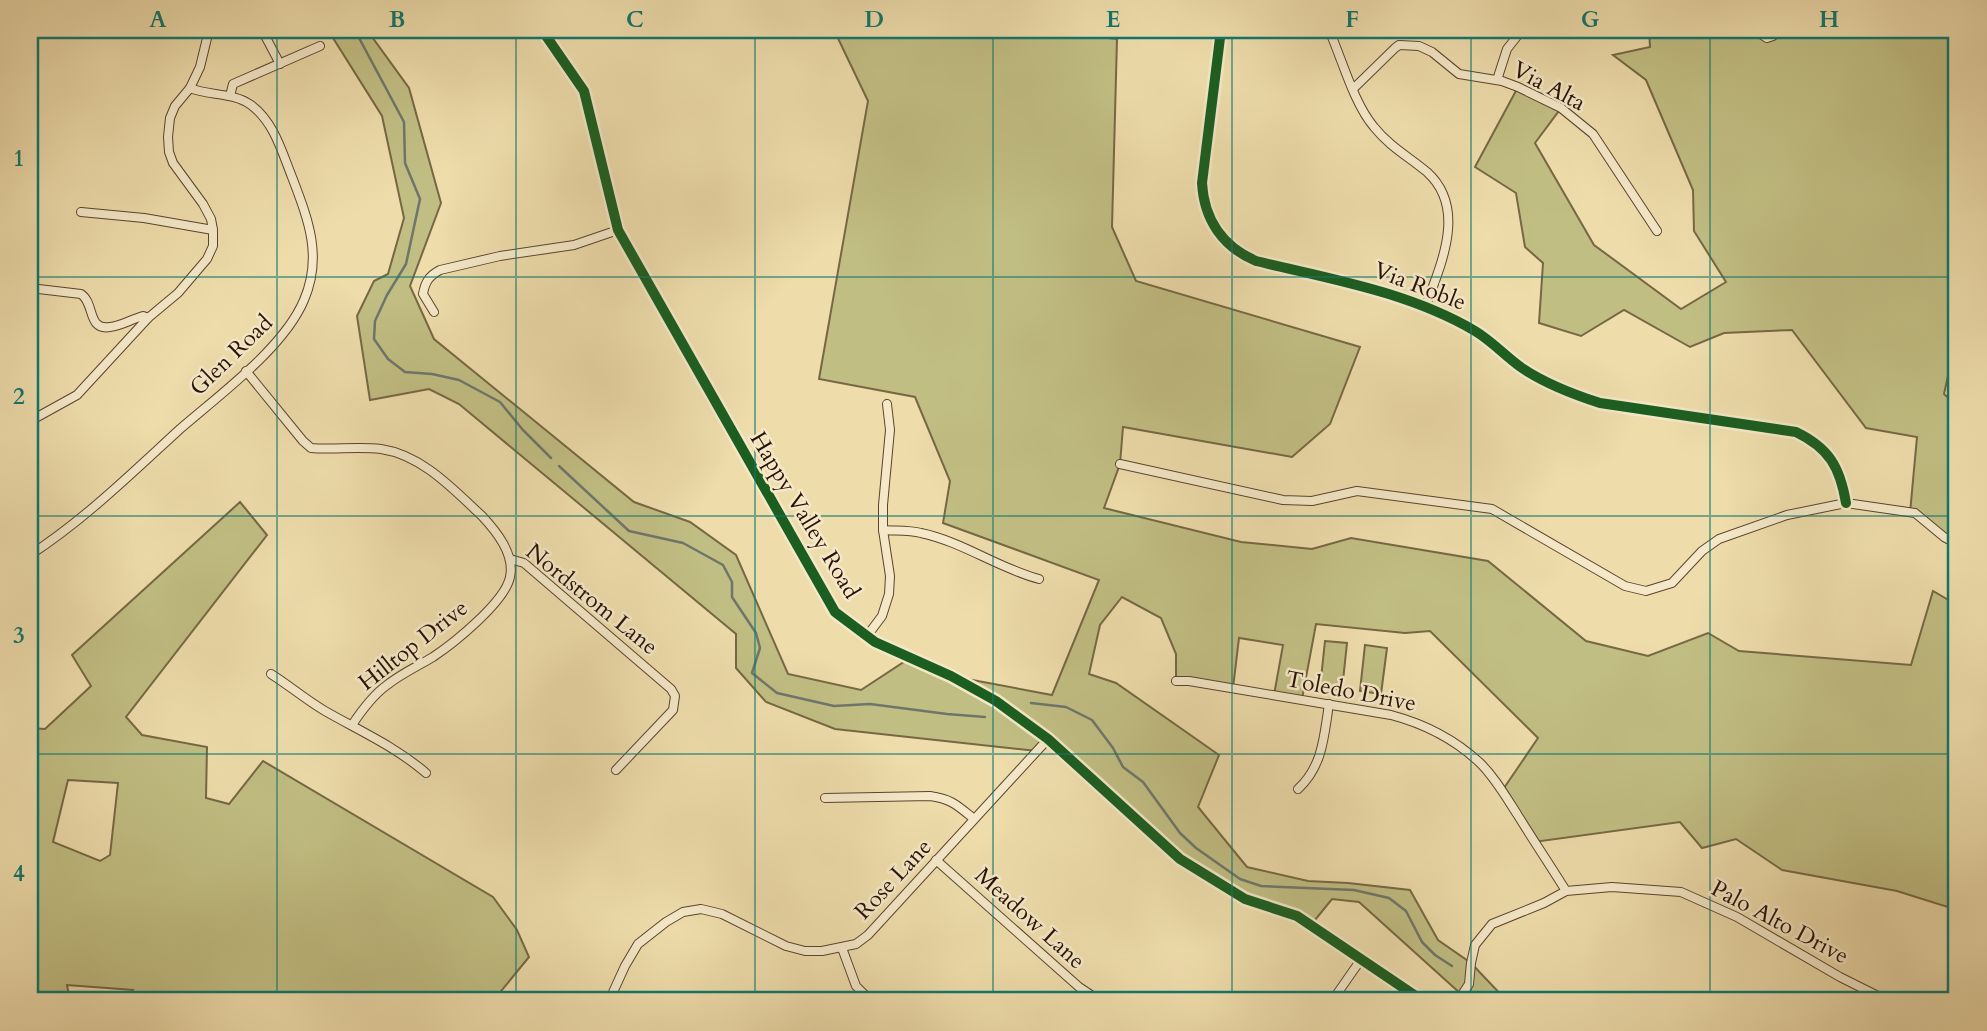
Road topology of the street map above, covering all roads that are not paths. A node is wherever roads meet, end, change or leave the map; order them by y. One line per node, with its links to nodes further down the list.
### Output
1 (209, 30): 12 (street)
2 (262, 30): 10 (street)
3 (542, 30): 17 (street, Happy Valley Road)
4 (1221, 30): 20 (street, Via Roble)
5 (1329, 30): 13 (street)
6 (1522, 30): 11 (street)
7 (1757, 30): 8 (street)
8 (1779, 30)
9 (320, 46): 10 (street)
10 (280, 64): 14 (street)
11 (1497, 80): 13 (street, Via Alta); 18 (street, Via Alta)
12 (190, 88): 14 (street, Glen Road); 16 (street)
13 (1353, 89): 20 (street)
14 (230, 96): 23 (street, Glen Road)
15 (81, 212): 16 (street)
16 (213, 230): 22 (street)
17 (618, 230): 21 (street); 33 (street, Happy Valley Road)
18 (1657, 231)
19 (30, 288): 22 (street)
20 (1425, 308): 27 (street, Via Roble)
21 (434, 312)
22 (148, 318): 25 (street)
23 (246, 371): 30 (street, Glen Road); 31 (street, Nordstrom Lane)
24 (887, 404): 28 (street)
25 (30, 421)
26 (1120, 464): 27 (street)
27 (1846, 503): 29 (street)
28 (883, 530): 32 (street); 33 (street)
29 (1957, 544)
30 (30, 555)
31 (510, 559): 37 (street, Hilltop Drive); 39 (street, Nordstrom Lane)
32 (1039, 579)
33 (867, 636): 38 (street, Happy Valley Road)
34 (271, 674): 37 (street)
35 (1176, 681): 36 (street, Toledo Drive)
36 (1329, 704): 41 (street); 46 (street, Toledo Drive)
37 (352, 725): 40 (street)
38 (1048, 739): 43 (street, Rose Lane); 48 (street, Happy Valley Road)
39 (616, 770)
40 (426, 773)
41 (1298, 789)
42 (825, 798): 43 (street)
43 (974, 819): 44 (street, Rose Lane)
44 (936, 860): 47 (street, Rose Lane); 51 (street, Meadow Lane)
45 (1952, 882): 56 (street)
46 (1566, 891): 54 (street, Palo Alto Drive); 55 (street, Palo Alto Drive)
47 (842, 948): 49 (street, Rose Lane); 50 (street)
48 (1362, 958): 52 (street); 53 (street, Happy Valley Road)
49 (609, 1001)
50 (871, 1001)
51 (1100, 1001)
52 (1332, 1001)
53 (1423, 1001)
54 (1458, 1001)
55 (1888, 1001)
56 (1951, 1001)

